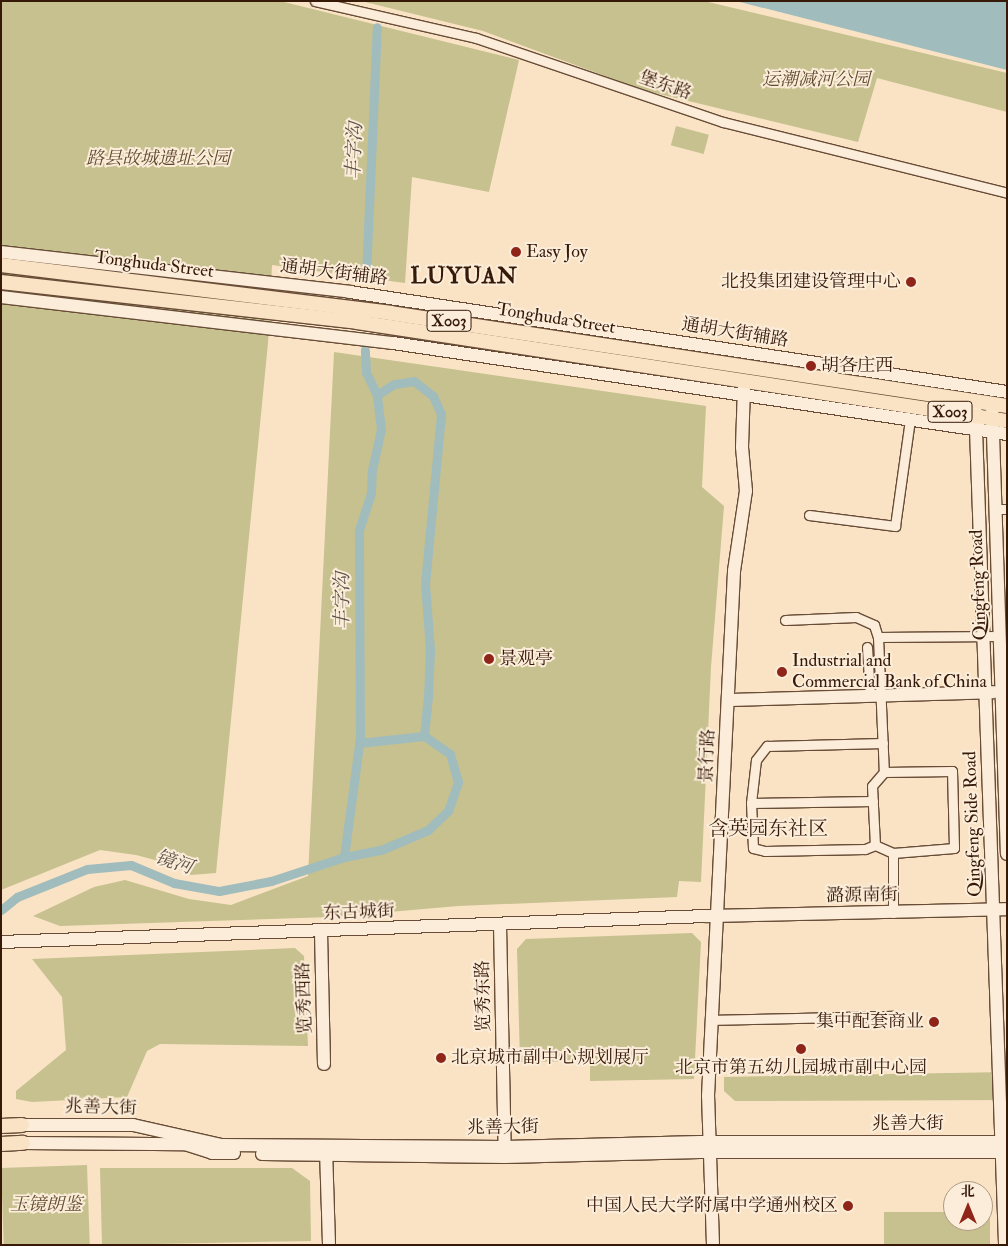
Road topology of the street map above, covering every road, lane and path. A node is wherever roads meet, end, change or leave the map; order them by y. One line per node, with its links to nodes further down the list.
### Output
1 (316, 1): 2 (street, 堡东路)
2 (1007, 193)
3 (1, 252): 9 (street, 通胡大街辅路)
4 (1, 265): 7 (main road, Tonghuda Street / X003)
5 (1, 282): 8 (main road, Tonghuda Street / X003)
6 (1, 296): 10 (street)
7 (738, 365): 8 (street, 景行路); 11 (main road, Tonghuda Street / X003)
8 (742, 380): 10 (street, 景行路); 11 (main road, Tonghuda Street / X003)
9 (1007, 392)
10 (746, 394): 15 (street); 31 (street, 景行路)
11 (894, 396): 12 (main road, X003); 17 (main road, X003)
12 (975, 402): 13 (main road, X003); 17 (street, Qingfeng Side Road)
13 (992, 404): 14 (main road, X003); 18 (street, Qingfeng Road)
14 (1007, 406)
15 (910, 419): 17 (street); 22 (street)
16 (1007, 421): 18 (main road, X003)
17 (976, 423): 18 (main road, X003); 24 (street, Qingfeng Side Road)
18 (991, 425): 19 (street); 20 (street, Qingfeng Road)
19 (1007, 434)
20 (994, 509): 21 (street); 25 (street, Qingfeng Road)
21 (1007, 509)
22 (809, 515)
23 (785, 620): 26 (street)
24 (984, 636): 25 (street); 26 (street); 28 (street, Qingfeng Side Road)
25 (998, 636): 29 (street, Qingfeng Road)
26 (878, 637): 30 (street)
27 (867, 648): 30 (street)
28 (986, 692): 29 (street); 30 (street); 40 (street, Qingfeng Side Road)
29 (1003, 692): 38 (street, Qingfeng Road)
30 (875, 695): 31 (street); 32 (street)
31 (728, 700): 42 (street, 景行路)
32 (883, 743): 33 (street); 35 (street)
33 (884, 772): 34 (street); 37 (street)
34 (873, 801): 35 (street); 36 (street)
35 (751, 803): 36 (street)
36 (875, 845): 37 (street)
37 (893, 853): 41 (street)
38 (1007, 854)
39 (1007, 909): 40 (street, 潞源南街)
40 (993, 910): 41 (street, 潞源南街); 54 (street, Qingfeng Side Road)
41 (893, 913): 42 (street, 潞源南街)
42 (718, 916): 43 (street, 东古城街); 47 (street, 景行路)
43 (500, 925): 44 (street, 东古城街); 56 (street, 览秀东路)
44 (320, 932): 45 (street, 东古城街); 48 (street, 览秀西路)
45 (1, 942)
46 (892, 1016): 47 (street)
47 (712, 1020): 53 (street, 景行路)
48 (324, 1064)
49 (22, 1125): 50 (main road, 兆善大街); 55 (street, 兆善大街)
50 (1, 1126)
51 (23, 1143): 52 (main road, 兆善大街); 55 (street, 兆善大街)
52 (1, 1144)
53 (711, 1147): 54 (street, 兆善大街); 56 (street, 兆善大街); 58 (street, 景行路)
54 (1004, 1147): 59 (street, Qingfeng Side Road)
55 (326, 1151): 56 (street, 兆善大街); 57 (street)
56 (505, 1152)
57 (329, 1245)
58 (713, 1245)
59 (1005, 1245)

